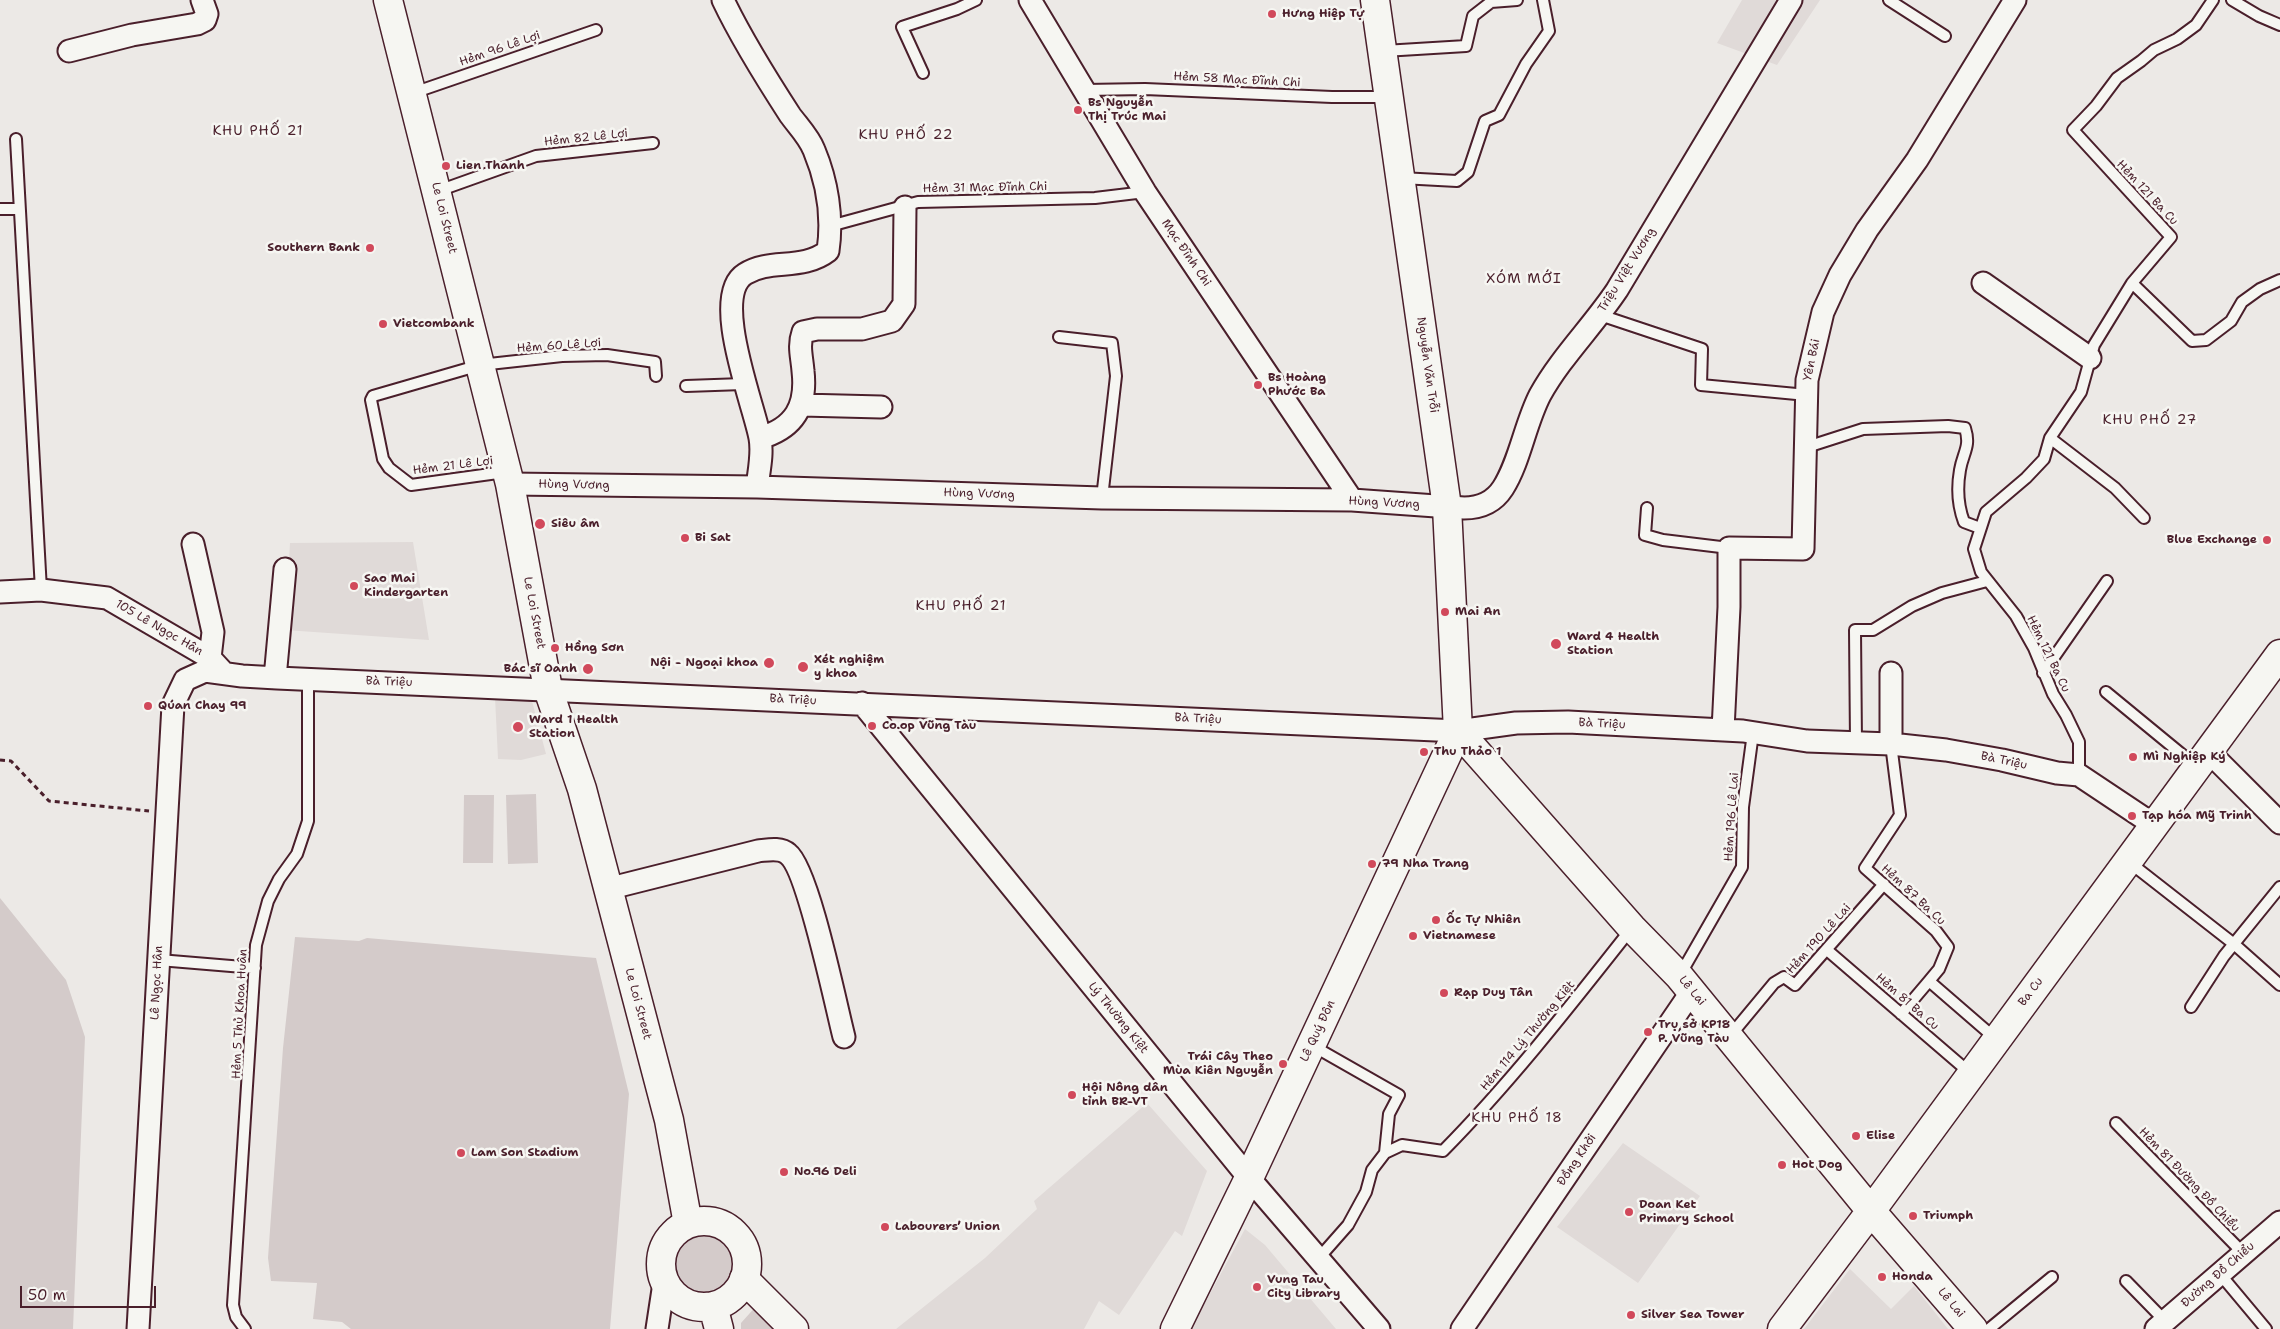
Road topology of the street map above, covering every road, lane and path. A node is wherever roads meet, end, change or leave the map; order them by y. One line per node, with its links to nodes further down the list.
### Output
1 (202, 0): 17 (street)
2 (388, 0): 21 (main road, Le Loi Street)
3 (723, 0): 31 (street)
4 (976, 0): 19 (lane)
5 (1030, 0): 20 (street, Mạc Đĩnh Chi)
6 (1375, 0): 18 (main road, Nguyễn Văn Trỗi)
7 (1517, 0): 18 (lane)
8 (1543, 0): 25 (lane)
9 (1791, 0): 35 (street, Triệu Việt Vương)
10 (1889, 0): 16 (lane)
11 (2015, 0): 42 (street, Yên Bái)
12 (2213, 0): 34 (lane, Hẻm 121 Ba Cu)
13 (2232, 0): 14 (lane)
14 (2280, 24)
15 (596, 30): 21 (lane, Hẻm 96 Lê Lợi)
16 (1945, 36)
17 (69, 51)
18 (1383, 51): 22 (main road, Nguyễn Văn Trỗi)
19 (923, 73)
20 (1085, 90): 22 (lane, Hẻm 58 Mạc Đĩnh Chi); 27 (street, Mạc Đĩnh Chi)
21 (412, 93): 26 (main road, Le Loi Street)
22 (1388, 97): 25 (main road, Nguyễn Văn Trỗi)
23 (16, 139): 30 (lane)
24 (653, 143): 26 (lane, Hẻm 82 Lê Lợi)
25 (1400, 178): 52 (main road, Nguyễn Văn Trỗi)
26 (437, 191): 38 (main road, Le Loi Street)
27 (1145, 192): 28 (lane, Hẻm 31 Mạc Đĩnh Chi); 51 (street, Mạc Đĩnh Chi)
28 (904, 208): 31 (lane, Hẻm 31 Mạc Đĩnh Chi); 43 (street)
29 (0, 209): 30 (lane)
30 (19, 209): 61 (lane)
31 (830, 226): 40 (street)
32 (2280, 280): 34 (lane)
33 (1983, 283): 37 (street)
34 (2132, 283): 37 (lane, Hẻm 121 Ba Cu)
35 (1600, 315): 42 (lane); 52 (street, Triệu Việt Vương)
36 (1059, 337): 50 (lane)
37 (2090, 358): 46 (lane, Hẻm 121 Ba Cu)
38 (480, 364): 39 (lane, Hẻm 60 Lê Lợi); 48 (main road, Le Loi Street); 48 (lane, Hẻm 21 Lê Lợi)
39 (656, 376)
40 (743, 384): 41 (lane); 45 (street)
41 (686, 386)
42 (1807, 395): 47 (street, Yên Bái)
43 (802, 405): 44 (street); 45 (street)
44 (881, 407)
45 (760, 438): 49 (street)
46 (2050, 438): 54 (lane); 55 (lane, Hẻm 121 Ba Cu)
47 (1806, 447): 55 (lane); 57 (street, Yên Bái)
48 (508, 478): 49 (street, Hùng Vương); 69 (main road, Le Loi Street)
49 (757, 487): 50 (street, Hùng Vương)
50 (1102, 498): 51 (street, Hùng Vương)
51 (1352, 500): 52 (street, Hùng Vương)
52 (1447, 506): 73 (main road, Nguyễn Văn Trỗi)
53 (1647, 508): 57 (lane)
54 (2144, 518)
55 (1980, 528): 60 (lane, Hẻm 121 Ba Cu)
56 (193, 544): 64 (street)
57 (1729, 548): 72 (street)
58 (286, 569): 67 (street)
59 (2107, 581): 66 (lane)
60 (1986, 582): 66 (lane, Hẻm 121 Ba Cu); 75 (lane)
61 (41, 590): 62 (street, 105 Lê Ngọc Hân); 64 (street, 105 Lê Ngọc Hân)
62 (0, 592)
63 (2280, 654): 77 (main road, Ba Cu)
64 (216, 665): 67 (street, Bà Triệu); 80 (street, Lê Ngọc Hân)
65 (1891, 673): 76 (street)
66 (2043, 673): 79 (lane, Hẻm 121 Ba Cu)
67 (275, 678): 68 (street, Bà Triệu)
68 (308, 679): 69 (street, Bà Triệu); 91 (lane, Hẻm 5 Thủ Khoa Huân)
69 (548, 689): 71 (street, Bà Triệu); 86 (main road, Le Loi Street)
70 (2106, 692): 77 (lane)
71 (862, 703): 73 (street, Bà Triệu); 104 (street, Lý Thường Kiệt)
72 (1723, 730): 73 (street, Bà Triệu); 74 (street, Bà Triệu)
73 (1458, 732): 87 (main road, Lê Lai); 100 (main road, Lê Quý Đôn)
74 (1753, 733): 75 (street, Bà Triệu); 93 (lane, Hẻm 196 Lê Lai)
75 (1856, 743): 76 (street, Bà Triệu)
76 (1892, 744): 79 (street, Bà Triệu); 84 (lane, Hẻm 87 Ba Cu)
77 (2202, 759): 81 (street); 82 (main road, Ba Cu)
78 (0, 760): 80 (path)
79 (2079, 775): 82 (street, Bà Triệu)
80 (167, 813): 90 (street, Lê Ngọc Hân)
81 (2280, 823)
82 (2154, 825): 83 (main road, Ba Cu)
83 (2128, 862): 88 (lane); 99 (main road, Ba Cu)
84 (1884, 884): 89 (lane, Hẻm 190 Lê Lai); 92 (lane, Hẻm 87 Ba Cu)
85 (2280, 887): 88 (lane)
86 (607, 889): 98 (street); 107 (main road, Le Loi Street)
87 (1632, 928): 93 (main road, Lê Lai); 103 (lane, Hẻm 114 Lý Thường Kiệt)
88 (2234, 944): 94 (lane); 95 (lane)
89 (1827, 950): 96 (lane, Hẻm 81 Ba Cu); 97 (lane, Hẻm 190 Lê Lai)
90 (159, 960): 91 (lane); 117 (street, Lê Ngọc Hân)
91 (255, 968): 118 (lane, Hẻm 5 Thủ Khoa Huân)
92 (1929, 981): 96 (lane); 99 (lane)
93 (1685, 984): 97 (main road, Lê Lai); 123 (street, Đồng Khởi)
94 (2280, 985)
95 (2191, 1008)
96 (1901, 1014): 101 (lane, Hẻm 81 Ba Cu)
97 (1730, 1036): 105 (main road, Lê Lai)
98 (844, 1037)
99 (1996, 1039): 101 (main road, Ba Cu)
100 (1312, 1045): 103 (lane); 104 (main road, Lê Quý Đôn)
101 (1970, 1074): 105 (main road, Ba Cu)
102 (2116, 1123): 108 (lane, Hẻm 81 Đường Đồ Chiểu)
103 (1385, 1153): 109 (lane)
104 (1249, 1178): 109 (street, Lý Thường Kiệt); 121 (main road, Lê Quý Đôn)
105 (1871, 1211): 124 (main road, Ba Cu); 125 (main road, Lê Lai)
106 (2280, 1222): 108 (street, Đường Đồ Chiểu)
107 (688, 1224): 112 (main road); 114 (main road)
108 (2244, 1254): 110 (street, Đường Đồ Chiểu)
109 (1318, 1259): 122 (street, Lý Thường Kiệt)
110 (2220, 1274): 116 (street, Đường Đồ Chiểu); 127 (lane)
111 (2052, 1278): 126 (lane)
112 (744, 1279): 115 (main road); 120 (main road)
113 (2126, 1281): 116 (lane)
114 (664, 1283): 115 (main road); 119 (street)
115 (716, 1318)
116 (2160, 1325)
117 (138, 1329)
118 (245, 1329)
119 (657, 1329)
120 (794, 1329)
121 (1175, 1329)
122 (1379, 1329)
123 (1462, 1329)
124 (1782, 1329)
125 (1973, 1329)
126 (1989, 1329)
127 (2266, 1329)

